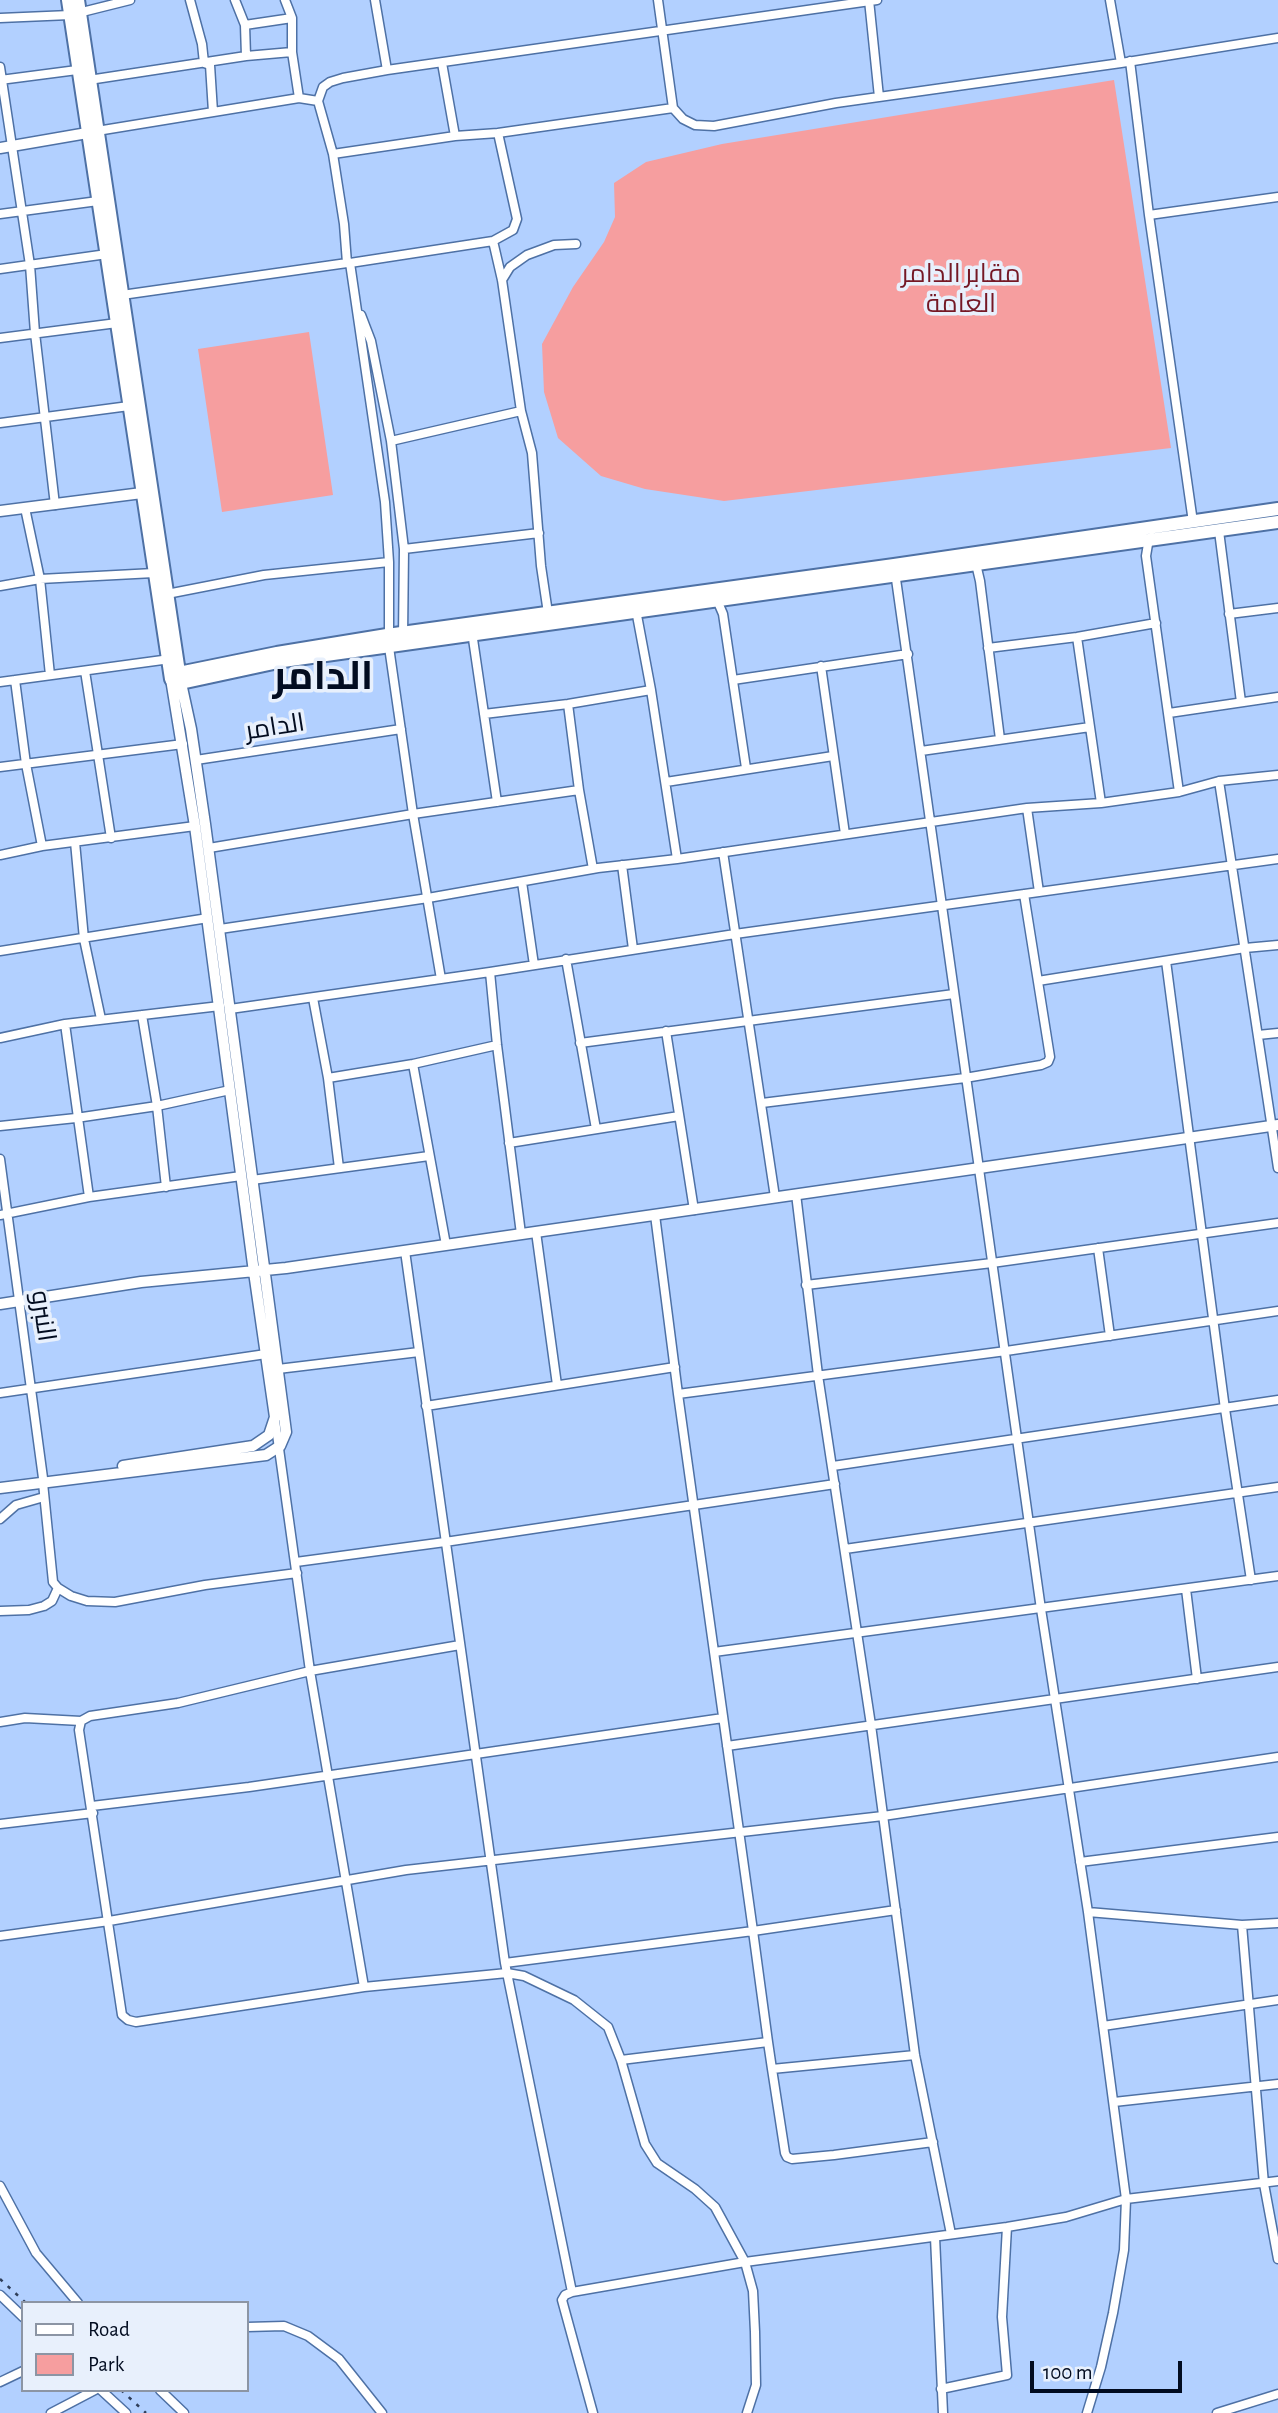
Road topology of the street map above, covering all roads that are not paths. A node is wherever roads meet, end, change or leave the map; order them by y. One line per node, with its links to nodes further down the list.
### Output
1 (68, 0): 11 (main road)
2 (123, 0): 3 (street); 11 (street)
3 (130, 0)
4 (190, 0): 20 (street)
5 (235, 0): 14 (street)
6 (285, 0): 13 (street)
7 (375, 0): 24 (street)
8 (658, 0): 15 (street)
9 (872, 0): 15 (street); 27 (street)
10 (1110, 0): 19 (street)
11 (76, 9): 12 (street); 23 (main road); 26 (main road)
12 (0, 19)
13 (292, 19): 14 (street); 17 (street)
14 (245, 25): 18 (street)
15 (664, 32): 21 (street); 30 (street)
16 (1278, 38): 19 (street)
17 (292, 52): 18 (street); 28 (street)
18 (246, 57): 20 (street)
19 (1125, 62): 27 (street); 41 (street)
20 (204, 63): 26 (street); 31 (street)
21 (443, 63): 24 (street); 34 (street)
22 (0, 67): 25 (street)
23 (77, 70): 25 (street); 32 (main road)
24 (387, 70): 29 (street)
25 (1, 80): 35 (street)
26 (89, 80): 32 (main road)
27 (879, 97): 30 (street)
28 (299, 98): 29 (street); 31 (street)
29 (318, 101): 36 (street)
30 (673, 108): 33 (street)
31 (213, 112): 32 (street)
32 (92, 132): 35 (street); 38 (main road); 49 (main road)
33 (498, 133): 34 (street); 42 (street)
34 (455, 136): 36 (street)
35 (5, 148): 39 (street)
36 (333, 154): 45 (street)
37 (1278, 197): 41 (street)
38 (98, 201): 39 (street); 44 (main road)
39 (21, 211): 40 (street); 46 (street)
40 (0, 214)
41 (1149, 215): 64 (street)
42 (493, 241): 45 (street); 48 (street)
43 (576, 244): 48 (street)
44 (107, 254): 46 (street); 51 (main road)
45 (348, 263): 49 (street); 50 (street)
46 (30, 265): 47 (street); 52 (street)
47 (0, 270)
48 (502, 281): 55 (street)
49 (122, 296): 76 (main road)
50 (356, 303): 58 (street); 70 (street)
51 (117, 323): 52 (street); 54 (main road)
52 (35, 333): 53 (street); 56 (street)
53 (0, 338)
54 (129, 406): 56 (street); 59 (main road)
55 (521, 411): 58 (street); 67 (street)
56 (45, 417): 57 (street); 60 (street)
57 (0, 423)
58 (391, 441): 69 (street)
59 (142, 493): 60 (street); 73 (main road)
60 (55, 505): 61 (street)
61 (25, 508): 63 (street); 74 (street)
62 (1278, 509): 64 (main road)
63 (0, 511)
64 (1193, 522): 68 (main road)
65 (1278, 523): 66 (main road)
66 (1219, 531): 68 (main road); 81 (street)
67 (539, 533): 69 (street); 80 (street)
68 (1153, 533): 71 (main road); 72 (main road); 82 (street)
69 (404, 549): 85 (street)
70 (389, 562): 76 (street); 86 (street)
71 (976, 564): 72 (main road); 87 (street)
72 (895, 570): 77 (main road); 78 (main road); 88 (street)
73 (154, 573): 74 (street); 90 (main road)
74 (40, 579): 75 (street); 92 (street)
75 (0, 586)
76 (167, 594): 90 (main road)
77 (718, 600): 78 (main road); 94 (street)
78 (635, 606): 80 (main road); 83 (main road); 96 (street)
79 (1278, 608): 81 (street)
80 (548, 613): 85 (main road)
81 (1229, 614): 98 (street)
82 (1156, 623): 84 (street); 100 (street)
83 (468, 635): 85 (main road); 101 (street)
84 (1077, 637): 87 (street); 102 (street)
85 (403, 638): 86 (main road)
86 (388, 641): 90 (main road); 103 (street)
87 (988, 648): 104 (street)
88 (908, 654): 89 (street); 106 (street)
89 (821, 666): 94 (street); 108 (street)
90 (174, 670): 91 (street); 105 (street); 109 (street)
91 (85, 671): 92 (street); 107 (street)
92 (50, 675): 93 (street)
93 (15, 680): 95 (street); 110 (street)
94 (733, 680): 112 (street)
95 (0, 682)
96 (651, 690): 99 (street); 115 (street)
97 (1278, 697): 98 (street)
98 (1241, 702): 100 (street)
99 (568, 704): 101 (street); 116 (street)
100 (1169, 713): 117 (street)
101 (484, 714): 118 (street)
102 (1090, 727): 104 (street); 119 (street)
103 (401, 729): 109 (street, الدامر); 121 (street)
104 (1000, 739): 106 (street)
105 (183, 744): 107 (street); 123 (street)
106 (921, 751): 122 (street)
107 (98, 755): 110 (street); 125 (street)
108 (833, 756): 112 (street); 124 (street)
109 (196, 761): 128 (street)
110 (26, 764): 111 (street); 127 (street)
111 (0, 767)
112 (746, 768): 115 (street)
113 (1278, 775): 114 (street)
114 (1219, 781): 117 (street); 134 (street)
115 (666, 782): 131 (street)
116 (579, 790): 118 (street); 135 (street)
117 (1179, 792): 119 (street)
118 (497, 802): 121 (street)
119 (1101, 803): 120 (street)
120 (1027, 808): 122 (street); 137 (street)
121 (413, 814): 128 (street); 139 (street)
122 (931, 822): 124 (street); 140 (street)
123 (195, 826): 125 (street); 141 (street)
124 (845, 834): 129 (street)
125 (111, 838): 126 (street)
126 (75, 842): 127 (street); 144 (street)
127 (42, 846): 130 (street)
128 (209, 848): 142 (street)
129 (723, 852): 131 (street); 143 (street)
130 (0, 855)
131 (677, 859): 133 (street)
132 (1278, 859): 134 (street)
133 (622, 865): 135 (street); 147 (street)
134 (1232, 865): 137 (street); 146 (street)
135 (593, 869): 136 (street)
136 (522, 882): 139 (street); 151 (street)
137 (1039, 892): 138 (street)
138 (1024, 894): 140 (street); 154 (street)
139 (428, 898): 142 (street); 153 (street)
140 (942, 905): 143 (street); 155 (street)
141 (208, 918): 144 (street); 157 (street)
142 (220, 929): 158 (street)
143 (735, 934): 147 (street); 161 (street)
144 (84, 939): 148 (street); 160 (street)
145 (1278, 945): 146 (street)
146 (1245, 948): 150 (street); 165 (street)
147 (633, 949): 149 (street)
148 (0, 951)
149 (566, 959): 151 (street); 167 (street)
150 (1167, 961): 154 (street); 180 (street)
151 (534, 965): 152 (street)
152 (490, 972): 153 (street); 168 (street)
153 (441, 979): 156 (street)
154 (1038, 981): 171 (street)
155 (954, 994): 161 (street); 171 (street)
156 (313, 998): 158 (street); 170 (street)
157 (220, 1006): 159 (street); 172 (street)
158 (230, 1009): 187 (street)
159 (142, 1015): 160 (street); 174 (street)
160 (101, 1019): 162 (street)
161 (748, 1019): 163 (street); 173 (street)
162 (65, 1024): 166 (street); 176 (street)
163 (666, 1031): 167 (street); 175 (street)
164 (1278, 1033): 165 (street)
165 (1258, 1035): 177 (street)
166 (0, 1038)
167 (580, 1043): 179 (street)
168 (496, 1045): 169 (street); 181 (street)
169 (413, 1064): 170 (street); 182 (street)
170 (328, 1078): 185 (street)
171 (965, 1078): 173 (street); 184 (street)
172 (230, 1090): 174 (street); 187 (street)
173 (762, 1103): 191 (street)
174 (157, 1106): 176 (street); 188 (street)
175 (680, 1116): 179 (street); 192 (street)
176 (76, 1118): 178 (street); 190 (street)
177 (1275, 1125): 180 (street); 186 (street)
178 (0, 1126)
179 (596, 1129): 181 (street)
180 (1190, 1137): 184 (street); 198 (street)
181 (509, 1143): 197 (street)
182 (429, 1156): 185 (street); 199 (street)
183 (0, 1159): 194 (street, النبرو)
184 (979, 1167): 189 (street); 202 (street)
185 (340, 1168): 187 (street)
186 (1278, 1168)
187 (246, 1178): 188 (street); 203 (street); 204 (street)
188 (166, 1187): 190 (street)
189 (796, 1194): 191 (street); 205 (street)
190 (89, 1197): 194 (street)
191 (775, 1197): 192 (street)
192 (694, 1210): 193 (street)
193 (655, 1214): 196 (street); 214 (street)
194 (4, 1215): 206 (street, النبرو)
195 (1278, 1223): 198 (street)
196 (536, 1232): 197 (street); 217 (street)
197 (522, 1234): 199 (street)
198 (1203, 1234): 200 (street); 209 (street)
199 (446, 1245): 201 (street)
200 (1098, 1248): 202 (street); 210 (street)
201 (405, 1251): 203 (street); 212 (street)
202 (992, 1263): 205 (street); 211 (street)
203 (265, 1270): 204 (street); 215 (street)
204 (254, 1272): 206 (street); 213 (street)
205 (806, 1285): 216 (street)
206 (19, 1301): 207 (street); 218 (street, النبرو)
207 (0, 1304)
208 (1278, 1311): 209 (street)
209 (1215, 1321): 210 (street); 223 (street)
210 (1110, 1336): 211 (street)
211 (1006, 1351): 216 (street); 225 (street)
212 (419, 1352): 215 (street); 222 (street)
213 (265, 1354): 218 (street); 224 (street)
214 (675, 1367): 217 (street); 220 (street)
215 (278, 1369): 226 (street)
216 (818, 1376): 220 (street); 227 (street)
217 (557, 1385): 222 (street)
218 (32, 1388): 219 (street); 228 (street, النبرو)
219 (0, 1393)
220 (678, 1394): 234 (street)
221 (1278, 1400): 223 (street)
222 (426, 1405): 237 (street)
223 (1226, 1409): 225 (street); 232 (street)
224 (275, 1417): 226 (street); 228 (street)
225 (1019, 1438): 227 (street); 236 (street)
226 (280, 1446): 228 (street); 239 (street)
227 (833, 1466): 229 (street)
228 (43, 1480): 230 (street); 233 (street, النبرو)
229 (835, 1484): 234 (street); 238 (street)
230 (0, 1486)
231 (1278, 1487): 232 (street)
232 (1238, 1492): 236 (street); 242 (street)
233 (44, 1497): 235 (street); 243 (street, النبرو)
234 (694, 1505): 237 (street); 249 (street)
235 (0, 1520)
236 (1030, 1523): 238 (street); 245 (street)
237 (445, 1542): 239 (street); 248 (street)
238 (845, 1549): 247 (street)
239 (296, 1562): 240 (street)
240 (297, 1573): 243 (street); 251 (street)
241 (1278, 1576): 242 (street)
242 (1251, 1580): 244 (street)
243 (58, 1588): 246 (street)
244 (1186, 1589): 245 (street); 252 (street)
245 (1041, 1609): 247 (street); 253 (street)
246 (0, 1611)
247 (857, 1633): 249 (street); 257 (street)
248 (460, 1645): 251 (street); 259 (street)
249 (714, 1652): 254 (street)
250 (1278, 1667): 252 (street)
251 (310, 1671): 255 (street); 261 (street)
252 (1197, 1679): 253 (street)
253 (1055, 1700): 257 (street); 262 (street)
254 (723, 1718): 258 (street); 259 (street)
255 (81, 1721): 256 (street); 263 (street)
256 (0, 1722)
257 (871, 1725): 258 (street); 264 (street)
258 (727, 1746): 266 (street)
259 (475, 1753): 261 (street); 268 (street)
260 (1278, 1757): 262 (street)
261 (328, 1775): 263 (street); 270 (street)
262 (1068, 1789): 264 (street); 269 (street)
263 (92, 1809): 265 (street); 273 (street)
264 (883, 1816): 266 (street); 271 (street)
265 (0, 1824)
266 (738, 1834): 268 (street); 276 (street)
267 (1278, 1837): 269 (street)
268 (490, 1862): 270 (street); 278 (street)
269 (1080, 1862): 272 (street)
270 (346, 1882): 273 (street); 280 (street)
271 (896, 1910): 276 (street); 285 (street)
272 (1088, 1912): 275 (street); 283 (street)
273 (109, 1921): 277 (street); 280 (street)
274 (1278, 1923): 275 (street)
275 (1242, 1925): 282 (street)
276 (753, 1931): 278 (street); 284 (street)
277 (0, 1936)
278 (505, 1963): 279 (street)
279 (507, 1973): 280 (street); 286 (street); 301 (street)
280 (364, 1987)
281 (1278, 2000): 282 (street)
282 (1249, 2004): 283 (street); 289 (street)
283 (1103, 2025): 290 (street)
284 (768, 2042): 286 (street); 287 (street)
285 (915, 2055): 287 (street); 291 (street)
286 (621, 2060): 300 (street)
287 (772, 2069): 291 (street)
288 (1278, 2084): 289 (street)
289 (1258, 2086): 290 (street); 293 (street)
290 (1114, 2102): 295 (street)
291 (933, 2142): 297 (street)
292 (1278, 2181): 293 (street)
293 (1264, 2183): 295 (street); 299 (street)
294 (0, 2186): 303 (street)
295 (1126, 2199): 296 (street); 320 (street)
296 (1007, 2227): 297 (street); 308 (street)
297 (950, 2234): 298 (street)
298 (934, 2237): 300 (street); 308 (street)
299 (1278, 2259)
300 (745, 2262): 301 (street); 318 (street)
301 (572, 2292): 317 (street)
302 (0, 2295): 304 (street)
303 (76, 2301)
304 (21, 2316)
305 (248, 2327): 316 (street)
306 (21, 2372): 307 (street)
307 (0, 2382)
308 (942, 2389): 319 (street)
309 (91, 2392): 313 (street)
310 (103, 2392): 314 (street)
311 (162, 2392): 315 (street)
312 (1278, 2393): 321 (street)
313 (51, 2413)
314 (126, 2413)
315 (184, 2413)
316 (382, 2413)
317 (593, 2413)
318 (747, 2413)
319 (943, 2413)
320 (1087, 2413)
321 (1217, 2413)

